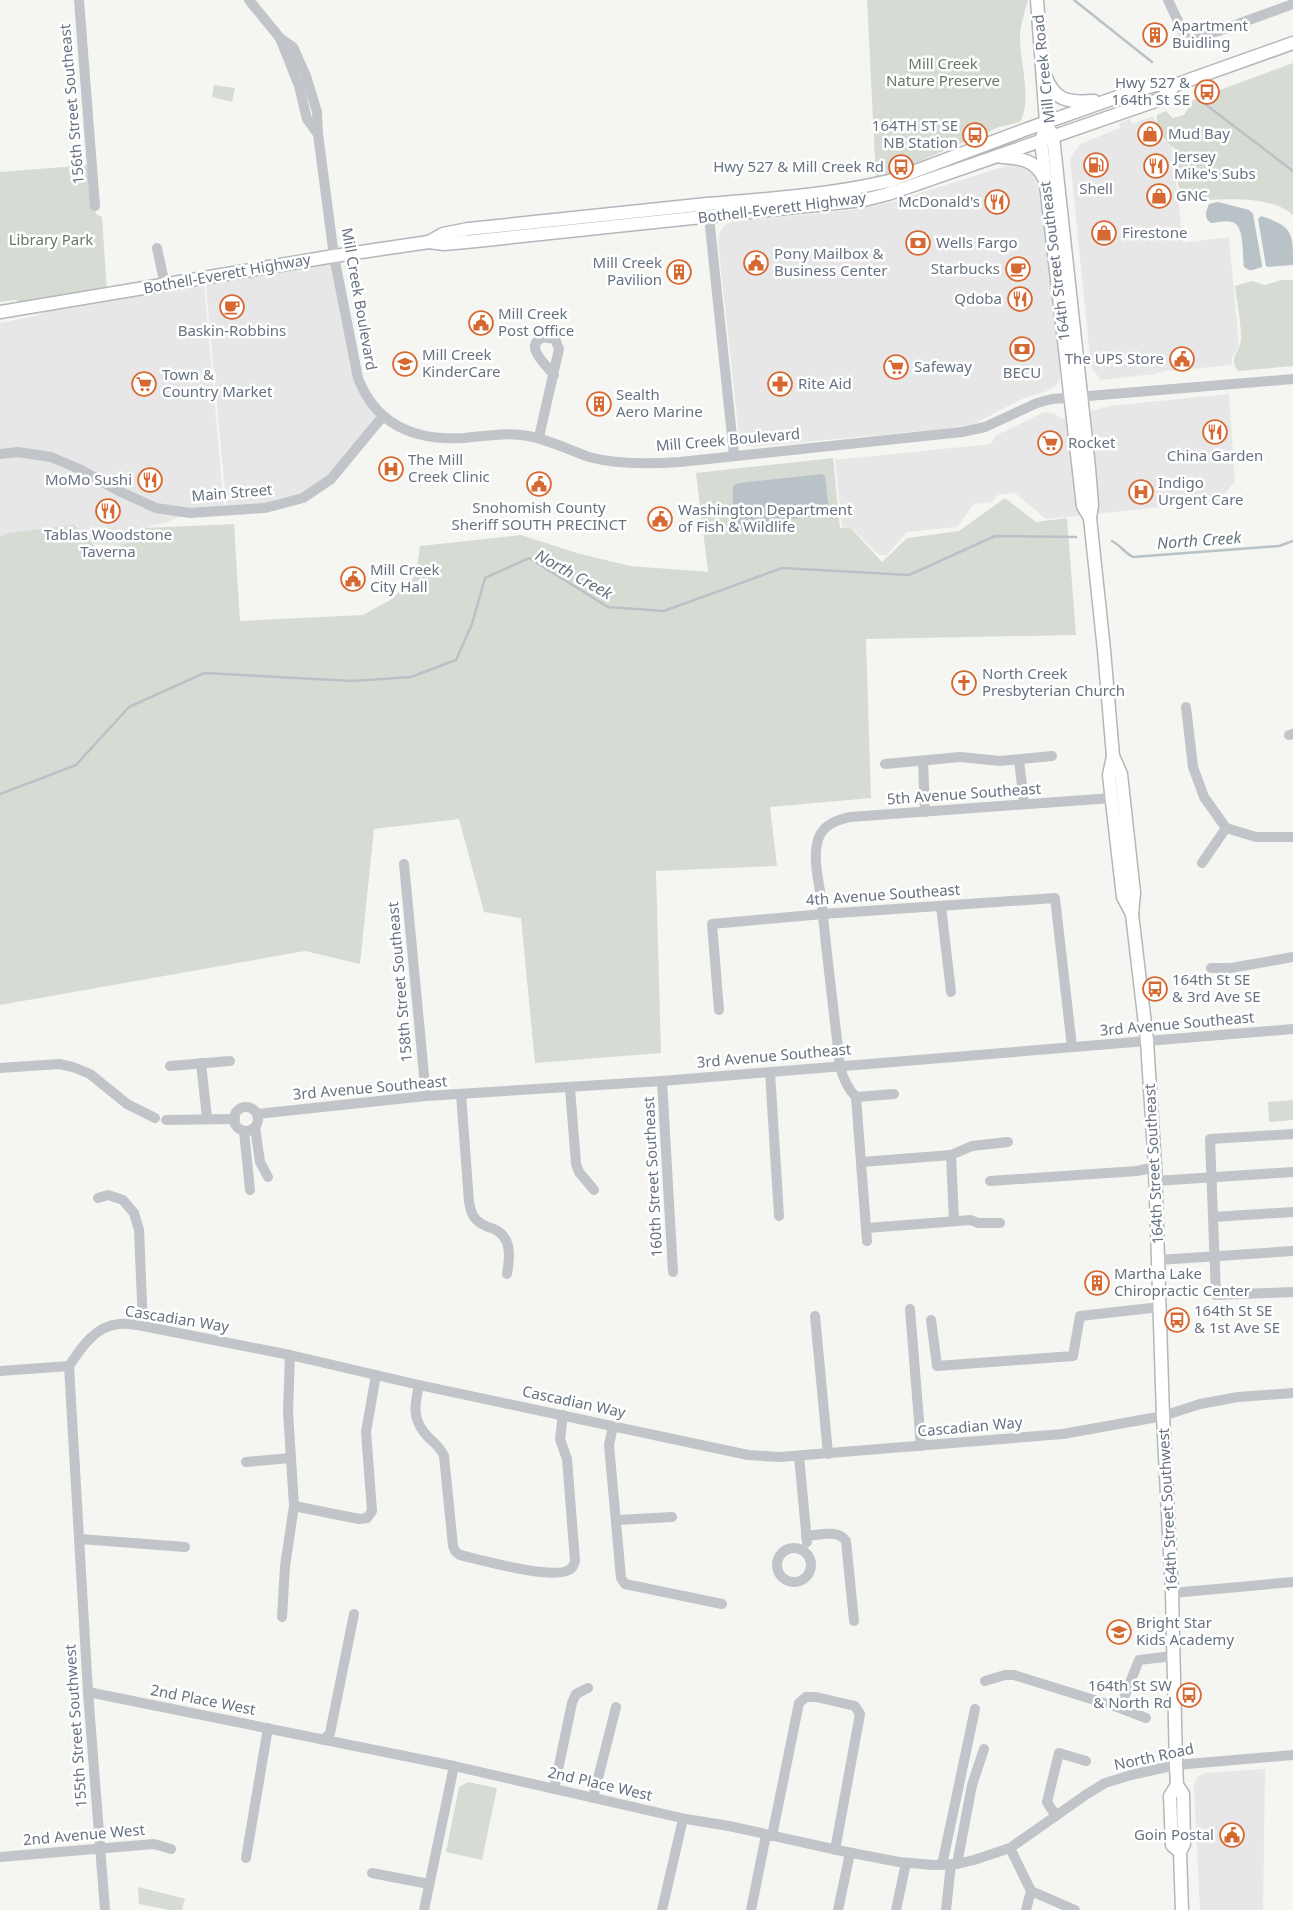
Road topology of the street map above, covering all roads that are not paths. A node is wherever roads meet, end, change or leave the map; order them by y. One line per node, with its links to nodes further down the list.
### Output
1 (79, 0): 16 (street, 156th Street Southeast)
2 (1037, 0): 7 (main road, Mill Creek Road)
3 (1168, 0): 5 (street)
4 (247, 1): 21 (street, Mill Creek Boulevard)
5 (1293, 4)
6 (1293, 43): 8 (main road, Bothell-Everett Highway)
7 (1041, 58): 9 (main road); 10 (main road, Mill Creek Road)
8 (1175, 85): 9 (main road, Bothell-Everett Highway); 11 (main road, Bothell-Everett Highway)
9 (1109, 100): 10 (main road, Bothell-Everett Highway)
10 (1046, 122): 11 (main road, Mill Creek Road); 14 (main road, Bothell-Everett Highway)
11 (1047, 139): 12 (main road, Bothell-Everett Highway); 13 (main road, 164th Street Southeast); 29 (main road, 164th Street Southeast)
12 (995, 157): 13 (main road); 17 (main road, Bothell-Everett Highway)
13 (1046, 187): 29 (main road, 164th Street Southeast)
14 (778, 198): 15 (main road, Bothell-Everett Highway); 17 (main road)
15 (705, 205): 18 (main road); 19 (main road, Bothell-Everett Highway)
16 (95, 206)
17 (709, 217): 18 (main road, Bothell-Everett Highway); 33 (street)
18 (647, 222): 19 (main road, Bothell-Everett Highway)
19 (429, 242): 21 (main road, Bothell-Everett Highway)
20 (158, 248): 22 (street)
21 (334, 256): 22 (main road, Bothell-Everett Highway); 30 (street, Mill Creek Boulevard)
22 (165, 285): 24 (main road, Bothell-Everett Highway)
23 (0, 306): 24 (main road, Bothell-Everett Highway)
24 (26, 308): 25 (main road); 26 (main road, Bothell-Everett Highway)
25 (0, 312)
26 (0, 318)
27 (554, 375): 31 (street)
28 (1293, 379): 29 (street, Mill Creek Boulevard)
29 (1077, 398): 33 (street, Mill Creek Boulevard); 36 (main road, 164th Street Southeast)
30 (383, 416): 31 (street, Mill Creek Boulevard); 32 (street, Main Street)
31 (539, 438): 33 (street, Mill Creek Boulevard)
32 (0, 454)
33 (734, 456)
34 (1186, 707): 43 (street)
35 (1052, 756): 37 (street)
36 (1113, 756): 40 (main road, 164th Street Southeast); 49 (main road, 164th Street Southeast)
37 (1019, 760): 38 (street); 41 (street)
38 (923, 761): 39 (street); 42 (street)
39 (885, 764)
40 (1112, 798): 41 (street, 5th Avenue Southeast); 49 (main road, 164th Street Southeast)
41 (1024, 804): 42 (street, 5th Avenue Southeast)
42 (925, 812): 48 (street, 5th Avenue Southeast)
43 (1226, 828): 44 (street); 45 (street)
44 (1293, 837)
45 (1202, 863)
46 (404, 864): 67 (street, 158th Street Southeast)
47 (941, 906): 48 (street, 4th Avenue Southeast); 52 (street); 56 (street, 4th Avenue Southeast)
48 (823, 914): 53 (street, 4th Avenue Southeast); 60 (street)
49 (1132, 914): 55 (main road, 164th Street Southeast)
50 (1293, 957): 51 (street)
51 (1211, 968)
52 (951, 992)
53 (719, 1010)
54 (1293, 1029): 55 (street, 3rd Avenue Southeast)
55 (1147, 1042): 56 (street, 3rd Avenue Southeast); 80 (main road, 164th Street Southeast)
56 (1072, 1047): 60 (street, 3rd Avenue Southeast)
57 (230, 1060): 58 (street)
58 (201, 1063): 59 (street); 71 (street)
59 (170, 1066)
60 (840, 1066): 62 (street, 3rd Avenue Southeast); 68 (street)
61 (0, 1068): 70 (street)
62 (770, 1072): 63 (street, 3rd Avenue Southeast); 90 (street)
63 (662, 1081): 64 (street, 3rd Avenue Southeast); 99 (street, 160th Street Southeast)
64 (570, 1088): 65 (street, 3rd Avenue Southeast); 87 (street)
65 (461, 1094): 67 (street, 3rd Avenue Southeast); 100 (street)
66 (894, 1094): 68 (street)
67 (426, 1096): 69 (street, 3rd Avenue Southeast)
68 (856, 1098): 79 (street)
69 (257, 1114): 72 (street); 74 (street)
70 (155, 1118)
71 (207, 1118): 72 (street); 73 (street)
72 (235, 1119): 75 (street)
73 (166, 1120)
74 (255, 1127): 75 (street); 82 (street)
75 (244, 1130): 86 (street)
76 (1293, 1134): 83 (street)
77 (1008, 1142): 78 (street)
78 (951, 1155): 79 (street); 92 (street)
79 (862, 1162): 94 (street)
80 (1155, 1167): 84 (main road, 164th Street Southeast); 85 (street)
81 (1293, 1172): 83 (street)
82 (268, 1176)
83 (1211, 1178): 84 (street); 91 (street)
84 (1155, 1180): 98 (main road, 164th Street Southeast)
85 (990, 1181)
86 (250, 1190)
87 (594, 1190)
88 (98, 1198): 106 (street)
89 (1293, 1212): 91 (street)
90 (779, 1216)
91 (1213, 1217): 97 (street)
92 (954, 1221): 93 (street); 94 (street)
93 (1000, 1223)
94 (867, 1228): 95 (street)
95 (868, 1240)
96 (1293, 1251): 97 (street)
97 (1214, 1256): 98 (street); 101 (street)
98 (1158, 1260): 102 (main road, 164th Street Southeast)
99 (673, 1272)
100 (507, 1274)
101 (1293, 1292)
102 (1160, 1308): 105 (street); 114 (main road, 164th Street Southeast)
103 (910, 1309): 116 (street)
104 (815, 1316): 117 (street)
105 (931, 1320)
106 (142, 1326): 107 (street, Cascadian Way); 108 (street, Cascadian Way)
107 (290, 1355): 110 (street, Cascadian Way); 119 (street)
108 (69, 1366): 109 (street); 125 (street, 155th Street Southwest)
109 (0, 1370)
110 (376, 1375): 111 (street, Cascadian Way); 121 (street)
111 (419, 1385): 113 (street, Cascadian Way); 113 (street)
112 (1293, 1393): 114 (street, Cascadian Way)
113 (563, 1415): 115 (street, Cascadian Way)
114 (1163, 1416): 116 (street, Cascadian Way); 129 (main road, 164th Street Southwest)
115 (613, 1426): 118 (street, Cascadian Way); 123 (street)
116 (922, 1446): 117 (street, Cascadian Way)
117 (828, 1454): 118 (street, Cascadian Way)
118 (799, 1456): 124 (street)
119 (291, 1458): 120 (street); 121 (street)
120 (246, 1462)
121 (294, 1506): 132 (street)
122 (672, 1516): 123 (street)
123 (616, 1520): 130 (street)
124 (806, 1536): 127 (street); 133 (street)
125 (80, 1539): 126 (street); 137 (street, 155th Street Southwest)
126 (185, 1547)
127 (808, 1554)
128 (1293, 1582): 129 (street)
129 (1172, 1593): 134 (main road, 164th Street Southwest)
130 (722, 1604)
131 (354, 1614): 143 (street)
132 (282, 1617)
133 (854, 1621)
134 (1173, 1656): 139 (street); 147 (main road, 164th Street Southwest)
135 (985, 1681): 139 (street)
136 (588, 1688): 149 (street)
137 (88, 1692): 142 (street, 2nd Place West); 154 (street, 155th Street Southwest)
138 (616, 1707): 150 (street)
139 (1120, 1708): 141 (street)
140 (975, 1709): 162 (street)
141 (1146, 1718)
142 (268, 1728): 143 (street, 2nd Place West); 160 (street)
143 (324, 1740): 148 (street, 2nd Place West)
144 (984, 1748): 162 (street)
145 (1293, 1755): 147 (street, North Road)
146 (1086, 1760): 151 (street)
147 (1176, 1765): 151 (street, North Road); 175 (main road, 164th Street Southwest)
148 (454, 1766): 149 (street, 2nd Place West); 164 (street)
149 (554, 1789): 150 (street, 2nd Place West)
150 (593, 1798): 152 (street, 2nd Place West)
151 (1056, 1816): 155 (street, North Road)
152 (683, 1819): 153 (street, 2nd Place West); 168 (street)
153 (769, 1835): 157 (street, 2nd Place West); 157 (street); 169 (street)
154 (100, 1848): 156 (street, 2nd Avenue West); 159 (street, 2nd Avenue West); 166 (street, 155th Street Southwest)
155 (1010, 1848): 162 (street, 2nd Place West); 165 (street)
156 (171, 1849)
157 (835, 1850): 158 (street, 2nd Place West)
158 (850, 1853): 161 (street, 2nd Place West); 170 (street)
159 (0, 1857)
160 (246, 1858)
161 (906, 1863): 162 (street, 2nd Place West); 171 (street)
162 (950, 1864): 172 (street)
163 (372, 1873): 164 (street)
164 (429, 1884): 167 (street)
165 (1031, 1891): 173 (street); 174 (street)
166 (105, 1910)
167 (424, 1910)
168 (662, 1910)
169 (751, 1910)
170 (838, 1910)
171 (896, 1910)
172 (946, 1910)
173 (1026, 1910)
174 (1075, 1910)
175 (1182, 1910)

